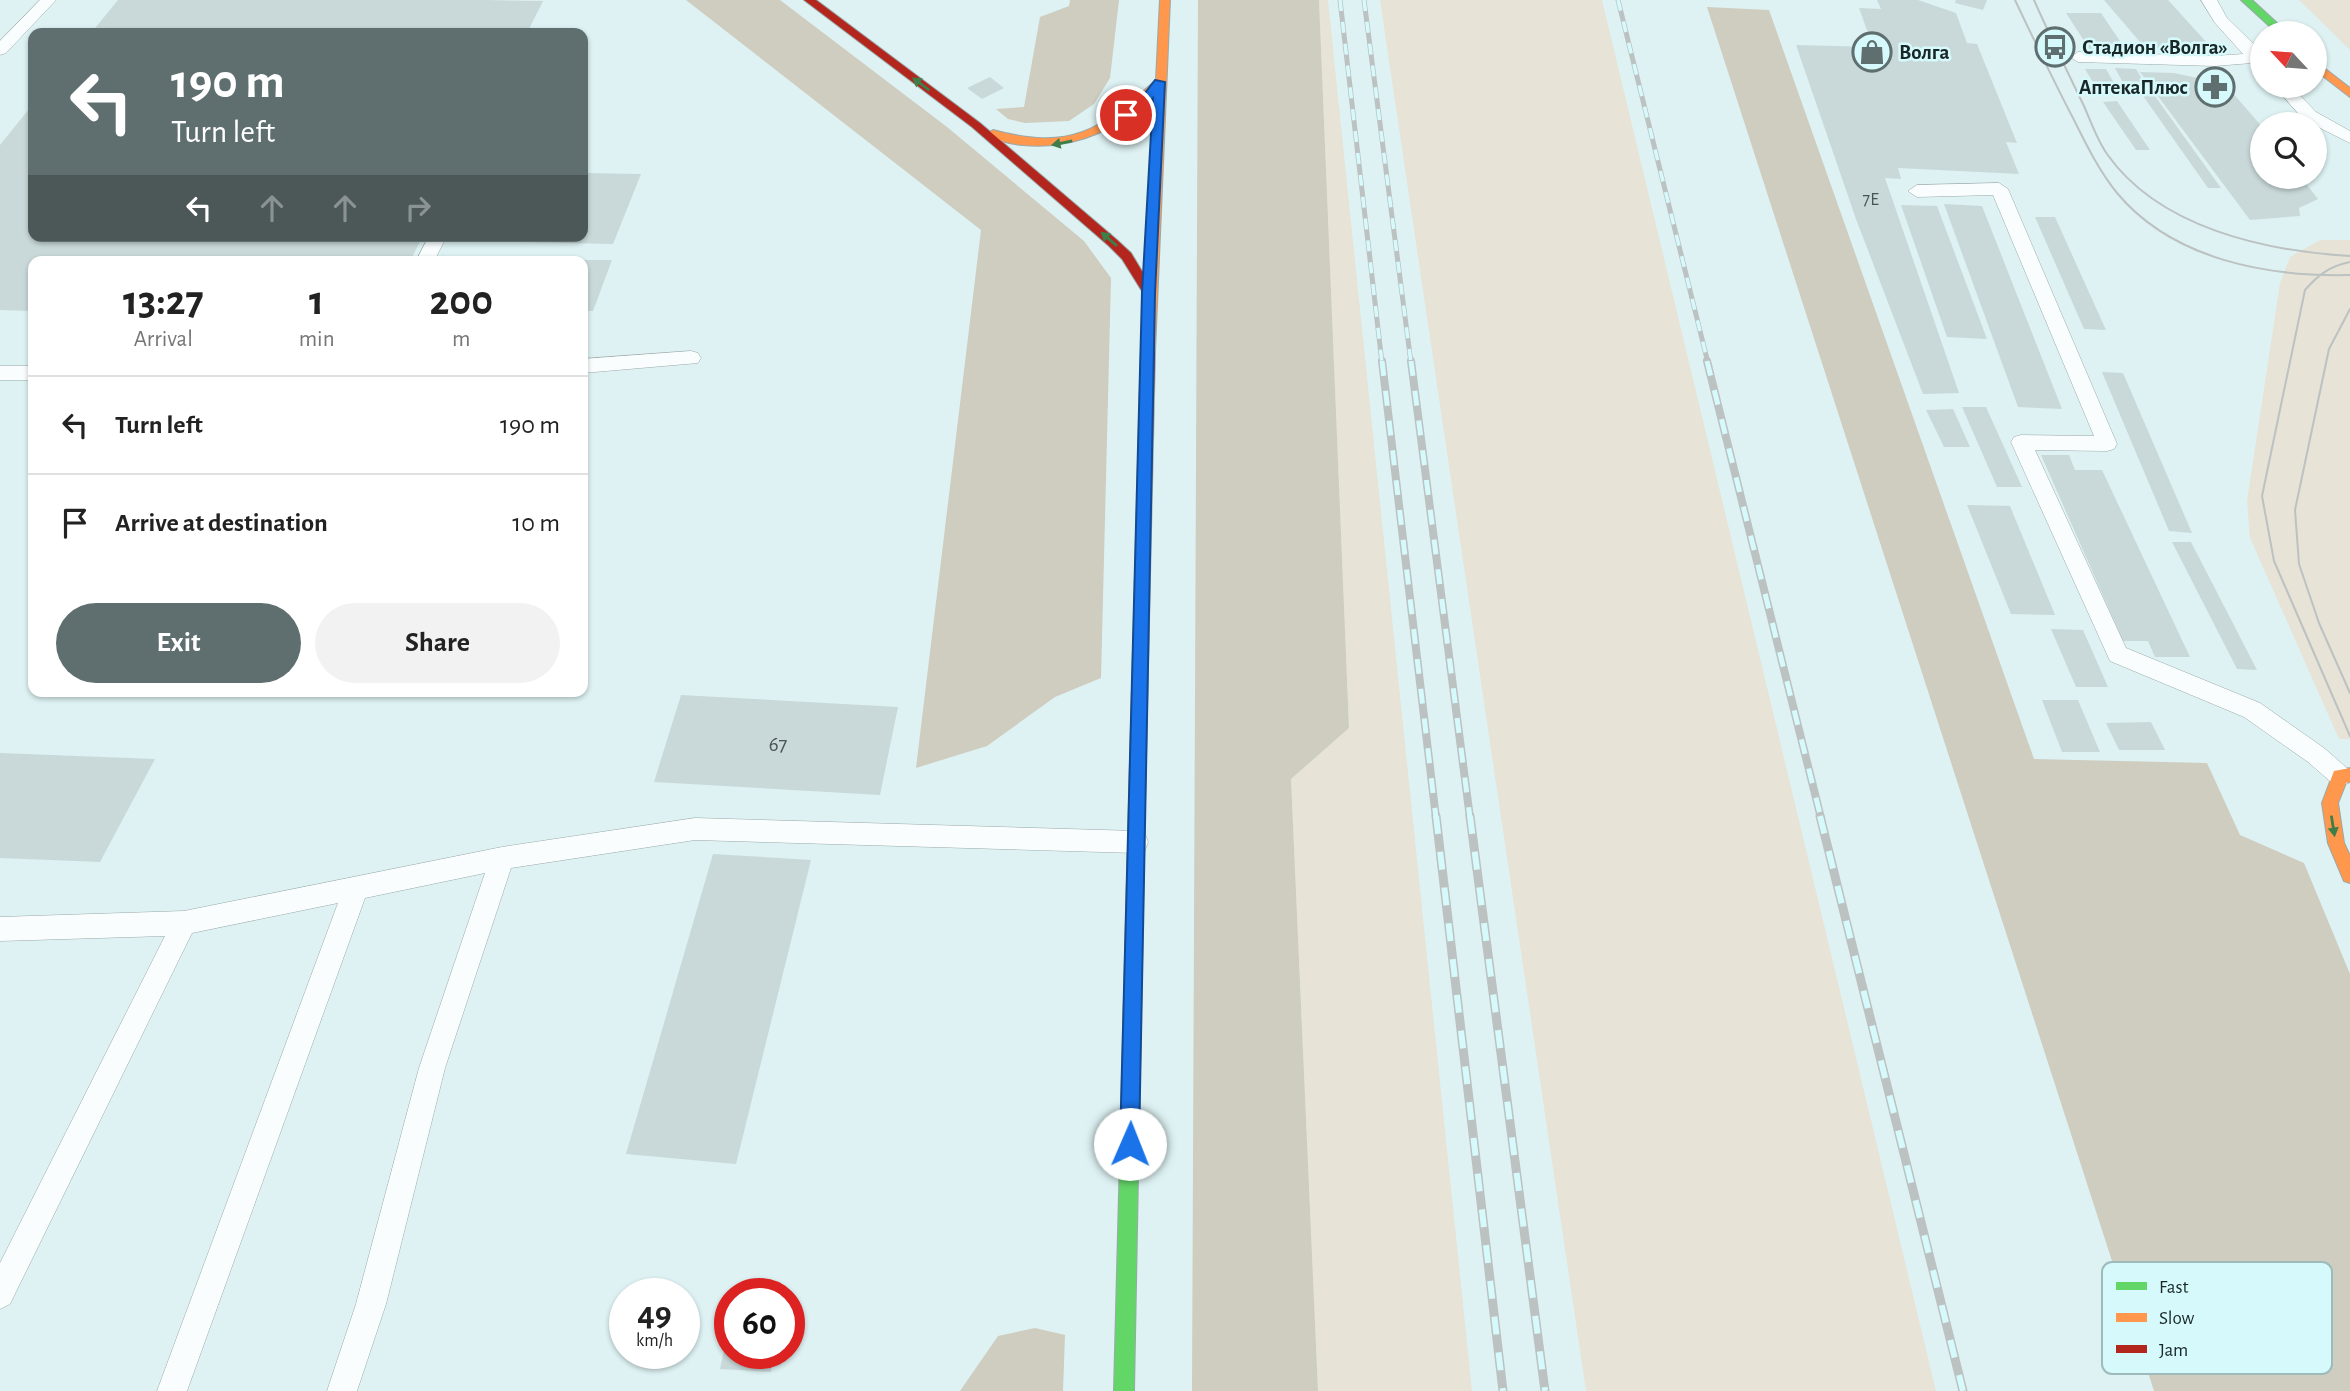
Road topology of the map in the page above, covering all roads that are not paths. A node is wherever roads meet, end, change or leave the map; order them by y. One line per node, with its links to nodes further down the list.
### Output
1 (48, 0): 7 (lane)
2 (809, 0): 15 (main road, one-way to 2)
3 (1165, 0): 12 (main road)
4 (2209, 0): 8 (lane)
5 (2246, 0): 6 (main road)
6 (2270, 21)
7 (0, 50)
8 (2250, 50)
9 (2078, 57): 10 (lane)
10 (2250, 61)
11 (2328, 75): 13 (main road)
12 (1159, 82): 15 (main road, one-way to 15); 18 (main road)
13 (2350, 94)
14 (2293, 98): 16 (lane)
15 (976, 125): 18 (main road, one-way to 15)
16 (2350, 138)
17 (1917, 191): 23 (lane)
18 (1149, 293): 24 (main road)
19 (691, 358): 20 (lane)
20 (588, 366)
21 (0, 373): 22 (lane)
22 (28, 373)
23 (2345, 776): 26 (main road, one-way to 26)
24 (1136, 842): 25 (lane); 33 (main road)
25 (502, 858): 27 (lane); 32 (lane)
26 (2350, 875)
27 (355, 890): 28 (lane); 31 (lane)
28 (184, 923): 29 (lane); 30 (lane)
29 (0, 929)
30 (0, 1294)
31 (172, 1391)
32 (342, 1391)
33 (1124, 1391)

